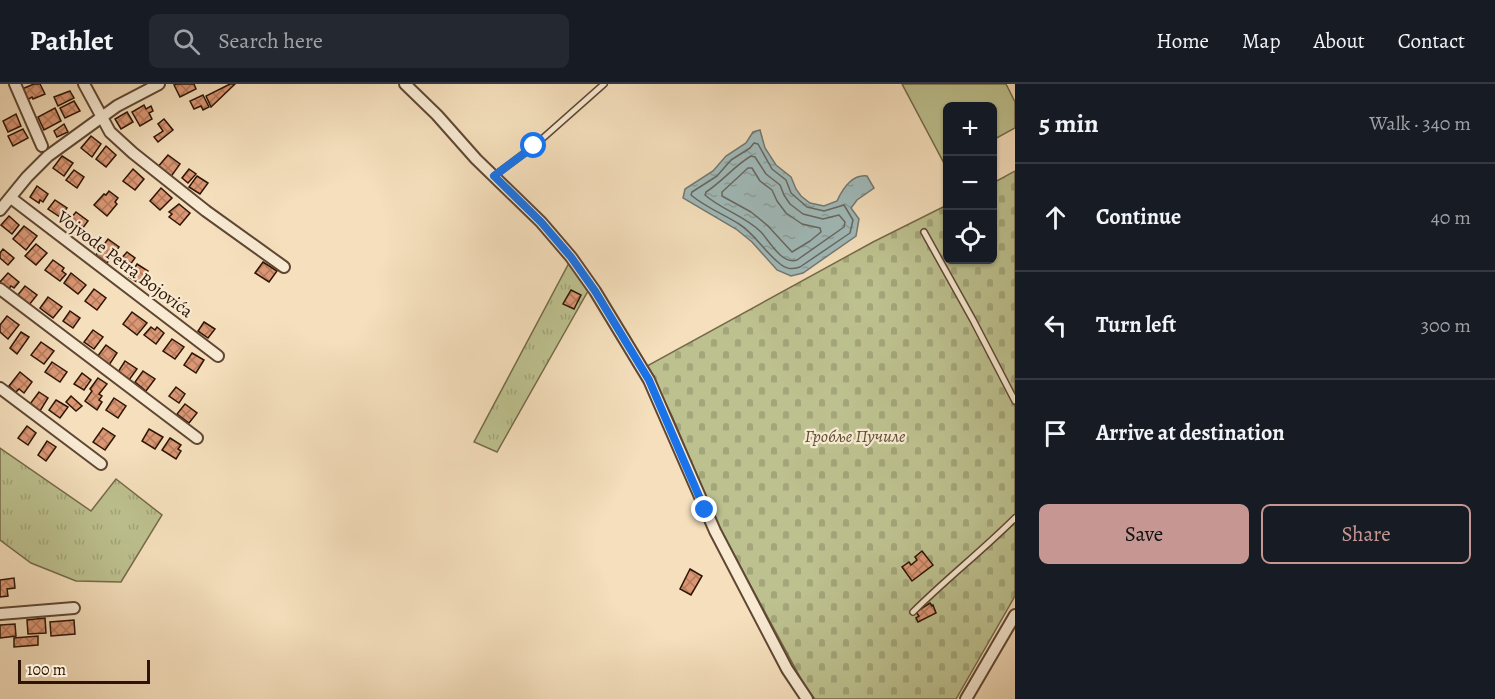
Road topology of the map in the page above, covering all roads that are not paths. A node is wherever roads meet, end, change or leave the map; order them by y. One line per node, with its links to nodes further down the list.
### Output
1 (15, 84): 7 (street)
2 (84, 84): 6 (street)
3 (159, 84): 6 (street)
4 (405, 84): 8 (street)
5 (604, 84): 8 (lane)
6 (102, 119): 9 (street); 12 (street)
7 (42, 146)
8 (494, 176): 24 (street)
9 (11, 198): 10 (street); 14 (street, Vojvode Petra Bojovića)
10 (0, 210)
11 (924, 232): 16 (lane)
12 (284, 267)
13 (0, 290): 17 (street)
14 (218, 356)
15 (0, 388): 18 (street)
16 (1015, 401)
17 (197, 438)
18 (101, 464)
19 (1015, 518): 21 (lane)
20 (74, 608): 22 (street)
21 (913, 612)
22 (0, 614)
23 (1014, 617): 25 (street)
24 (807, 699)
25 (966, 699)

